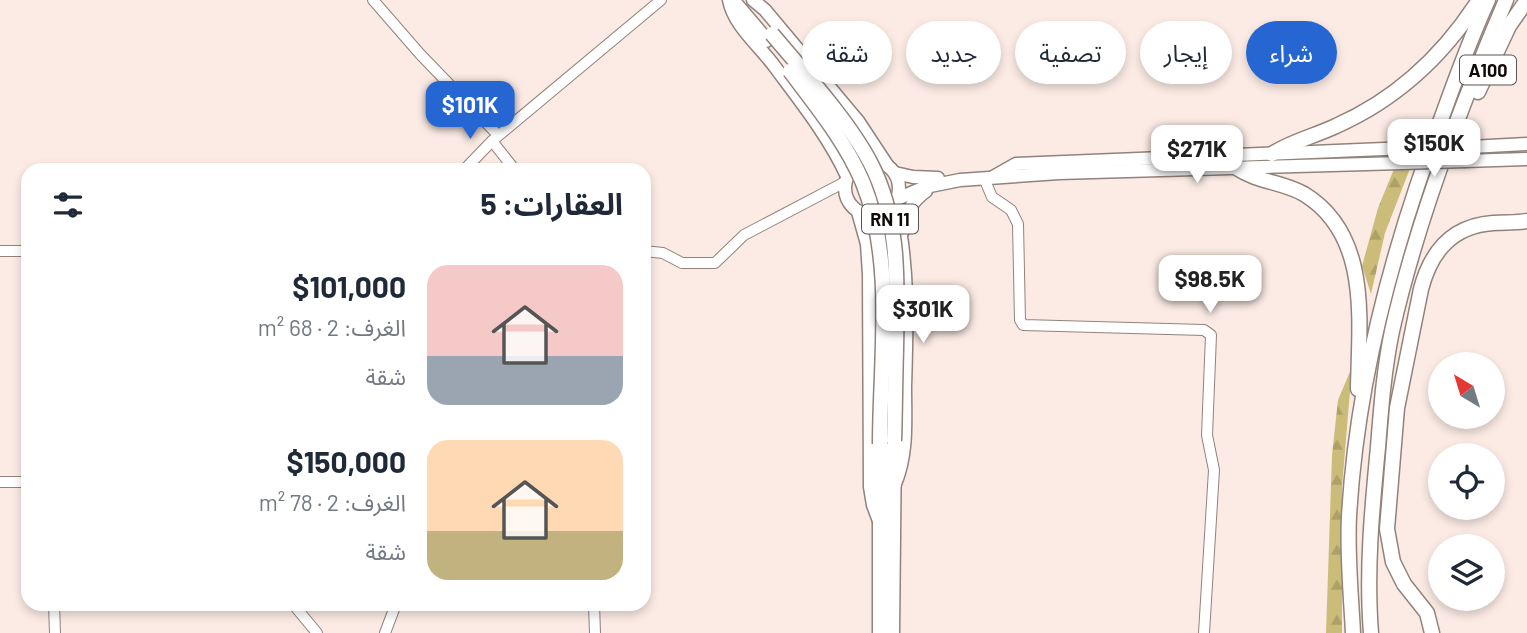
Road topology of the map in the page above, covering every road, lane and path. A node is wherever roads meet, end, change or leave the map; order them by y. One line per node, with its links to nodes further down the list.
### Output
1 (373, 0): 11 (street)
2 (662, 0): 11 (street)
3 (731, 0): 10 (highway, RN 11); 21 (main road, RN 11)
4 (745, 0): 10 (highway, RN 11)
5 (753, 0): 19 (main road)
6 (1479, 0): 14 (highway)
7 (1488, 0): 33 (highway)
8 (1506, 0): 12 (highway)
9 (1527, 0): 12 (highway, A100)
10 (769, 37): 32 (highway, RN 11, bridge)
11 (495, 138): 16 (street); 17 (street)
12 (1451, 142): 42 (highway)
13 (1527, 144): 14 (main road, bridge)
14 (1272, 154): 20 (main road)
15 (1527, 159): 18 (main road, bridge)
16 (471, 163)
17 (511, 163)
18 (1235, 167): 20 (main road); 33 (highway)
19 (891, 169): 21 (main road); 22 (main road); 24 (main road)
20 (988, 178): 22 (main road); 49 (street)
21 (846, 179): 25 (main road); 31 (street)
22 (960, 180): 23 (main road)
23 (939, 184): 24 (main road); 28 (main road)
24 (896, 202): 25 (main road); 28 (main road, RN 11)
25 (858, 212): 37 (main road, RN 11)
26 (1527, 221): 27 (highway)
27 (1506, 224): 51 (highway); 52 (highway)
28 (903, 242): 36 (main road, RN 11)
29 (0, 251): 30 (street)
30 (21, 251)
31 (651, 252)
32 (887, 442): 36 (highway, RN 11); 37 (highway, RN 11)
33 (1357, 443): 50 (highway)
34 (0, 482): 35 (street)
35 (21, 482)
36 (895, 484): 48 (highway, RN 11)
37 (879, 521): 47 (highway, RN 11)
38 (54, 611): 43 (street)
39 (299, 611): 44 (street)
40 (393, 611): 45 (street)
41 (594, 611): 46 (street)
42 (1372, 630)
43 (55, 633)
44 (317, 633)
45 (385, 633)
46 (595, 633)
47 (880, 633)
48 (892, 633)
49 (1204, 633)
50 (1353, 633)
51 (1432, 633)
52 (1442, 633)

